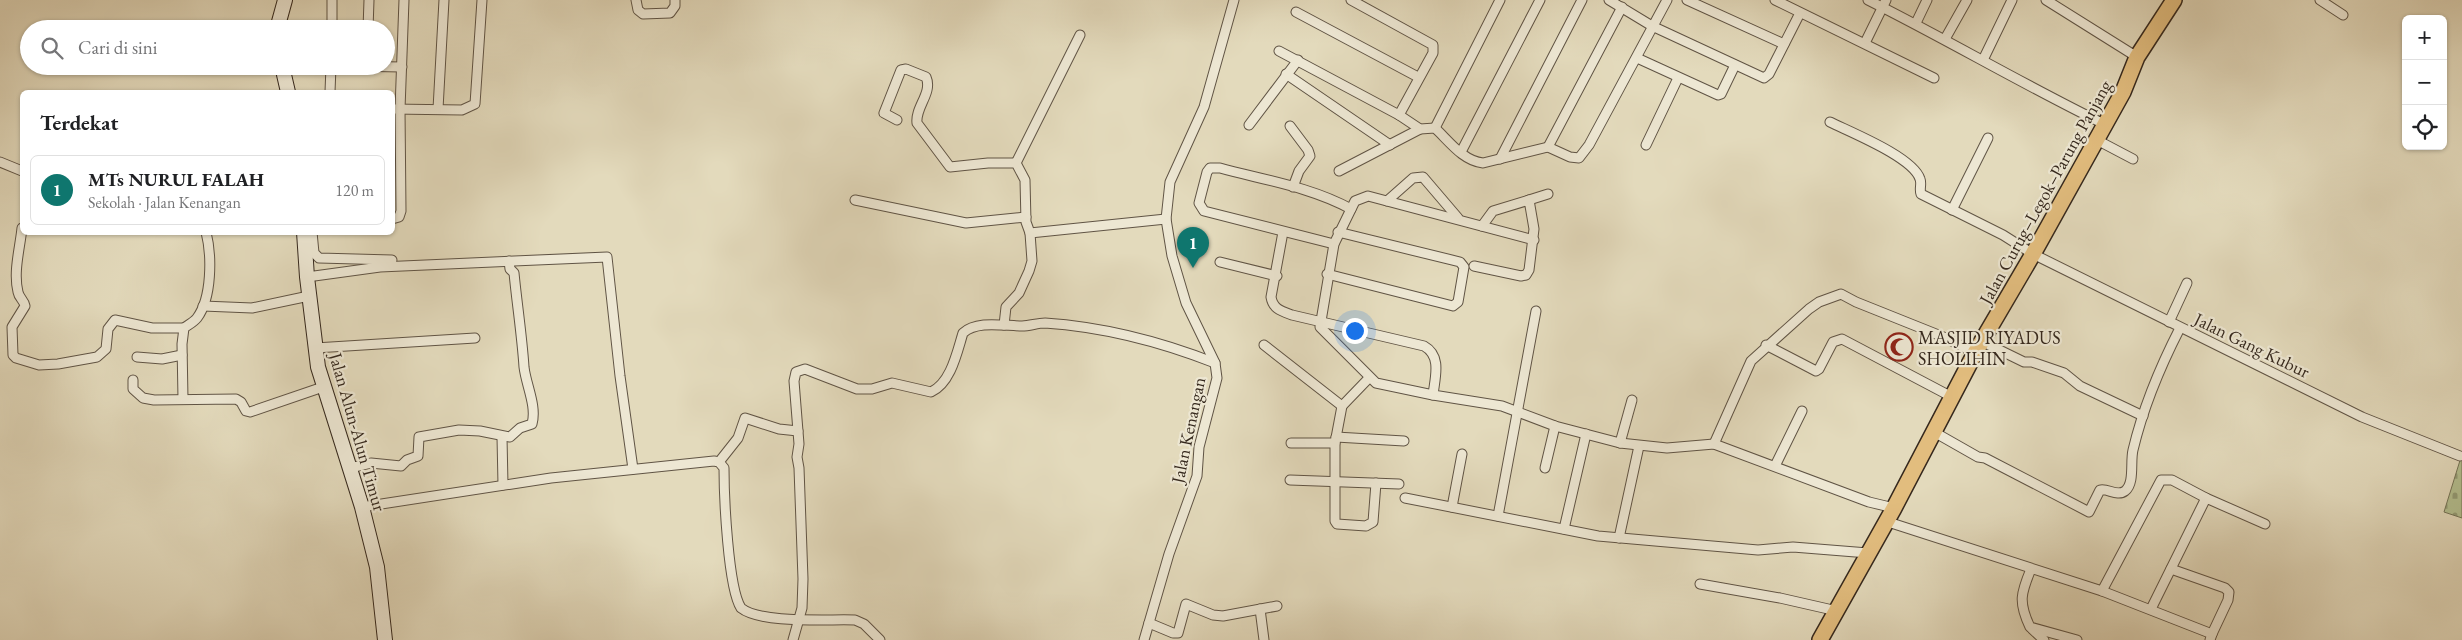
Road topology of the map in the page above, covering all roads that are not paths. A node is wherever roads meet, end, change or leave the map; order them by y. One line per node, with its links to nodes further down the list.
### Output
1 (285, 0): 30 (street)
2 (332, 0): 31 (street)
3 (368, 0): 32 (street)
4 (404, 0): 46 (street)
5 (444, 0): 56 (street)
6 (482, 0): 56 (street)
7 (636, 0): 8 (street)
8 (675, 0)
9 (1234, 0): 86 (street, Jalan Kenangan)
10 (1351, 0): 50 (street)
11 (1500, 0): 63 (street)
12 (1540, 0): 70 (street)
13 (1582, 0): 71 (street)
14 (1608, 0): 26 (street)
15 (1667, 0): 34 (street)
16 (1687, 0): 38 (street)
17 (1775, 0): 28 (street)
18 (1868, 0): 25 (street)
19 (1927, 0): 33 (street)
20 (1967, 0): 36 (street)
21 (2012, 0): 43 (street)
22 (2046, 0): 40 (street)
23 (2174, 0): 40 (main road, Jalan Curug–Legok–Parung Panjang)
24 (2320, 0): 29 (street)
25 (1884, 4): 33 (street); 37 (street)
26 (1622, 7): 34 (street); 69 (street)
27 (1296, 12): 50 (street)
28 (1800, 12): 37 (street); 38 (street)
29 (2343, 15)
30 (279, 20)
31 (332, 20)
32 (368, 20)
33 (1916, 23): 36 (street)
34 (1652, 26): 41 (street); 44 (street)
35 (1080, 35): 74 (street)
36 (1945, 39): 43 (street)
37 (1865, 43): 52 (street)
38 (1784, 44): 44 (street)
39 (1279, 51): 42 (street)
40 (2138, 57): 60 (main road, Jalan Curug–Legok–Parung Panjang)
41 (1637, 58): 51 (street); 69 (street)
42 (1298, 60): 47 (street); 57 (street)
43 (1983, 60): 60 (street)
44 (1735, 65): 51 (street)
45 (395, 67): 46 (street)
46 (402, 67): 55 (street)
47 (1286, 74): 61 (street); 67 (street)
48 (284, 75): 53 (street)
49 (331, 75): 54 (street)
50 (1418, 77): 57 (street)
51 (1678, 78): 68 (street)
52 (1934, 78)
53 (288, 90)
54 (330, 90)
55 (396, 109): 56 (street); 84 (street)
56 (438, 109)
57 (1399, 115): 64 (street)
58 (897, 120): 74 (street)
59 (1830, 122): 83 (street, Jalan Gang Kubur)
60 (2104, 124): 66 (main road, Jalan Curug–Legok–Parung Panjang)
61 (1250, 126)
62 (1290, 126): 77 (street)
63 (1435, 128): 64 (street); 70 (street)
64 (1420, 129): 67 (street)
65 (1988, 138): 83 (street)
66 (2095, 139): 72 (street); 98 (main road, Jalan Curug–Legok–Parung Panjang)
67 (1390, 145): 76 (street)
68 (1646, 145)
69 (1548, 148): 71 (street)
70 (1461, 152): 71 (street)
71 (1500, 159)
72 (2133, 159)
73 (0, 162): 75 (street)
74 (1016, 164): 85 (street)
75 (20, 170)
76 (1339, 171)
77 (1293, 187): 82 (street); 89 (street)
78 (1548, 194): 80 (street)
79 (855, 200): 85 (street)
80 (1530, 200): 88 (street); 96 (street)
81 (1388, 201): 82 (street); 87 (street); 87 (street)
82 (1351, 209): 90 (street)
83 (1952, 210): 98 (street, Jalan Gang Kubur)
84 (395, 218)
85 (1026, 218): 91 (street)
86 (1166, 218): 91 (street); 122 (street, Jalan Kenangan)
87 (1458, 218): 88 (street)
88 (1482, 226): 96 (street)
89 (1283, 232): 97 (street); 104 (street)
90 (1338, 232): 97 (street); 103 (street)
91 (1030, 233): 112 (street)
92 (21, 235): 113 (street)
93 (206, 235): 108 (street)
94 (304, 235): 105 (street, Jalan Alun-Alun Timur)
95 (312, 235): 99 (street)
96 (1534, 240): 102 (street)
97 (1334, 244): 103 (street)
98 (2033, 254): 111 (street, Jalan Gang Kubur); 119 (main road, Jalan Curug–Legok–Parung Panjang)
99 (392, 260)
100 (509, 261): 105 (street); 138 (street); 151 (street)
101 (1220, 262): 104 (street)
102 (1474, 266)
103 (1327, 274): 110 (street)
104 (1277, 276): 110 (street)
105 (307, 277): 107 (street, Jalan Alun-Alun Timur)
106 (2187, 283): 111 (street)
107 (309, 296): 108 (street); 118 (street, Jalan Alun-Alun Timur)
108 (203, 306): 113 (street)
109 (1536, 312): 132 (street)
110 (1320, 321): 123 (street); 126 (street)
111 (2169, 322): 114 (street, Jalan Gang Kubur)
112 (1004, 325): 122 (street); 135 (street)
113 (184, 328): 120 (street)
114 (2180, 328): 133 (street); 146 (street, Jalan Gang Kubur)
115 (475, 338): 118 (street)
116 (1264, 345): 130 (street)
117 (1766, 345): 119 (street); 127 (street); 143 (street)
118 (315, 348): 125 (street, Jalan Alun-Alun Timur)
119 (1979, 348): 127 (main road, Jalan Curug–Legok–Parung Panjang); 133 (street)
120 (182, 355): 121 (street); 128 (street)
121 (137, 357)
122 (1216, 363): 176 (street, Jalan Kenangan)
123 (1369, 378): 126 (street); 130 (street)
124 (133, 380): 128 (street)
125 (323, 387): 128 (street); 149 (street, Jalan Alun-Alun Timur)
126 (1433, 395): 132 (street)
127 (1952, 397): 136 (main road, Jalan Curug–Legok–Parung Panjang)
128 (183, 399)
129 (1632, 400): 142 (street)
130 (1342, 406): 139 (street)
131 (1802, 411): 148 (street)
132 (1518, 412): 134 (street); 162 (street)
133 (2143, 416): 136 (street)
134 (1555, 426): 137 (street); 150 (street)
135 (798, 431): 147 (street); 175 (street)
136 (1934, 432): 161 (main road, Jalan Curug–Legok–Parung Panjang)
137 (1586, 434): 142 (street); 164 (street)
138 (502, 437): 149 (street); 156 (street)
139 (1335, 440): 140 (street); 141 (street); 153 (street)
140 (1404, 441)
141 (1291, 443)
142 (1620, 443): 144 (street)
143 (1714, 444): 144 (street); 148 (street)
144 (1639, 446): 165 (street)
145 (1462, 454): 160 (street)
146 (2460, 456)
147 (719, 462): 151 (street); 175 (street)
148 (1775, 466): 161 (street)
149 (350, 468): 159 (street, Jalan Alun-Alun Timur)
150 (1546, 468)
151 (633, 469): 156 (street)
152 (1290, 480): 153 (street)
153 (1334, 480): 154 (street); 154 (street)
154 (1376, 483): 155 (street)
155 (1399, 484)
156 (503, 485): 159 (street)
157 (1405, 498): 160 (street)
158 (2206, 498): 163 (street); 168 (street); 170 (street)
159 (362, 507): 179 (street, Jalan Alun-Alun Timur)
160 (1452, 507): 162 (street)
161 (1890, 515): 166 (main road, Jalan Curug–Legok–Parung Panjang); 167 (street)
162 (1498, 516): 164 (street)
163 (2265, 524)
164 (1564, 529): 165 (street)
165 (1619, 538): 166 (street)
166 (1868, 553): 174 (main road, Jalan Curug–Legok–Parung Panjang)
167 (2031, 569): 170 (street); 177 (street)
168 (2170, 569): 172 (street); 178 (street)
169 (1700, 584): 174 (street)
170 (2102, 591): 172 (street)
171 (1277, 606): 173 (street)
172 (2150, 608): 178 (street)
173 (1260, 609): 176 (street); 183 (street)
174 (1836, 612): 184 (main road, Jalan Curug–Legok–Parung Panjang)
175 (798, 619): 180 (street); 181 (street)
176 (1149, 623): 182 (street, Jalan Kenangan)
177 (2030, 627): 185 (street); 186 (street)
178 (2211, 637)
179 (385, 640)
180 (793, 640)
181 (880, 640)
182 (1144, 640)
183 (1264, 640)
184 (1820, 640)
185 (2044, 640)
186 (2077, 640)

